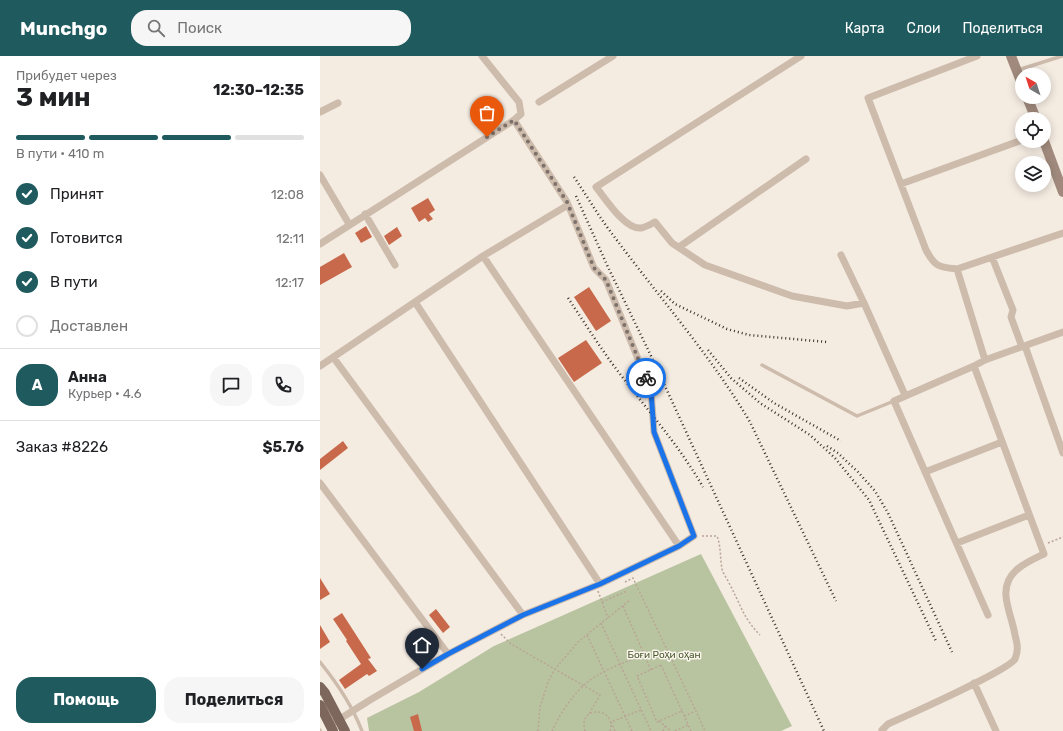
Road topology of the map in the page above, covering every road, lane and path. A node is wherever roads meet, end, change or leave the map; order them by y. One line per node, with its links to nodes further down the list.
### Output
1 (482, 56): 12 (street)
2 (613, 56): 9 (street)
3 (801, 56): 24 (street)
4 (977, 56): 17 (street)
5 (1011, 56): 7 (street)
6 (1062, 56): 8 (lane)
7 (1016, 68)
8 (1023, 68)
9 (539, 102)
10 (338, 103): 11 (street)
11 (320, 112)
12 (514, 120): 19 (street); 20 (street)
13 (1015, 143): 17 (street)
14 (1047, 148): 18 (street)
15 (806, 159): 24 (street)
16 (320, 175): 21 (street)
17 (901, 184): 29 (street)
18 (1063, 192)
19 (568, 205): 26 (street); 46 (street)
20 (365, 214): 21 (street); 28 (street)
21 (349, 224): 23 (street)
22 (1063, 233): 27 (street)
23 (320, 244)
24 (679, 247): 31 (street)
25 (842, 255): 31 (street)
26 (483, 256): 30 (street); 49 (street)
27 (992, 257): 29 (street); 33 (street)
28 (395, 265)
29 (957, 268): 35 (street)
30 (414, 302): 34 (street); 52 (street)
31 (864, 303): 39 (street)
32 (1063, 332): 33 (street)
33 (1023, 346): 35 (street); 42 (street)
34 (333, 357): 37 (street); 58 (street)
35 (985, 360): 38 (street)
36 (762, 365): 40 (lane)
37 (320, 366)
38 (974, 366): 39 (street); 41 (street)
39 (905, 395): 40 (street)
40 (894, 401): 43 (street)
41 (1002, 442): 43 (street); 45 (street)
42 (1063, 453)
43 (925, 472): 48 (street)
44 (320, 483): 64 (street)
45 (1029, 514): 48 (street); 50 (street)
46 (694, 536): 49 (street); 63 (path)
47 (1063, 537): 50 (path)
48 (957, 543): 57 (street)
49 (679, 546): 52 (street)
50 (1041, 546): 71 (street)
51 (625, 582): 78 (path)
52 (598, 585): 55 (path); 58 (street)
53 (627, 591): 55 (path)
54 (630, 600): 56 (path)
55 (602, 602): 59 (path)
56 (623, 606): 59 (path); 65 (path)
57 (988, 614)
58 (523, 615): 61 (street)
59 (608, 618): 60 (path)
60 (601, 624): 62 (path); 67 (path)
61 (498, 628): 64 (street); 68 (path)
62 (586, 634): 68 (path); 70 (path)
63 (760, 636)
64 (448, 654): 75 (street)
65 (644, 654): 67 (path); 69 (path)
66 (320, 662): 75 (lane)
67 (620, 665): 70 (path); 76 (path)
68 (555, 669): 72 (path); 90 (path)
69 (651, 670): 77 (path); 83 (path)
70 (604, 672): 72 (path); 80 (path)
71 (974, 683): 102 (street); 103 (street)
72 (584, 686): 79 (path); 91 (path)
73 (322, 692): 82 (main road)
74 (320, 705): 87 (main road)
75 (353, 710): 82 (street); 89 (lane)
76 (641, 710): 80 (path); 96 (path)
77 (682, 711): 81 (path); 83 (path)
78 (696, 711): 81 (path); 101 (path)
79 (589, 714): 84 (path); 92 (path)
80 (625, 716): 84 (path); 95 (path)
81 (684, 716): 85 (path)
82 (340, 720): 87 (street); 88 (main road)
83 (659, 721): 86 (path)
84 (611, 722): 93 (path); 94 (path)
85 (688, 725): 99 (path); 100 (path)
86 (665, 726): 97 (path); 98 (path)
87 (332, 728)
88 (346, 731)
89 (362, 731)
90 (538, 731)
91 (552, 731)
92 (585, 731)
93 (610, 731)
94 (614, 731)
95 (632, 731)
96 (651, 731)
97 (663, 731)
98 (671, 731)
99 (675, 731)
100 (691, 731)
101 (705, 731)
102 (883, 731)
103 (996, 731)

